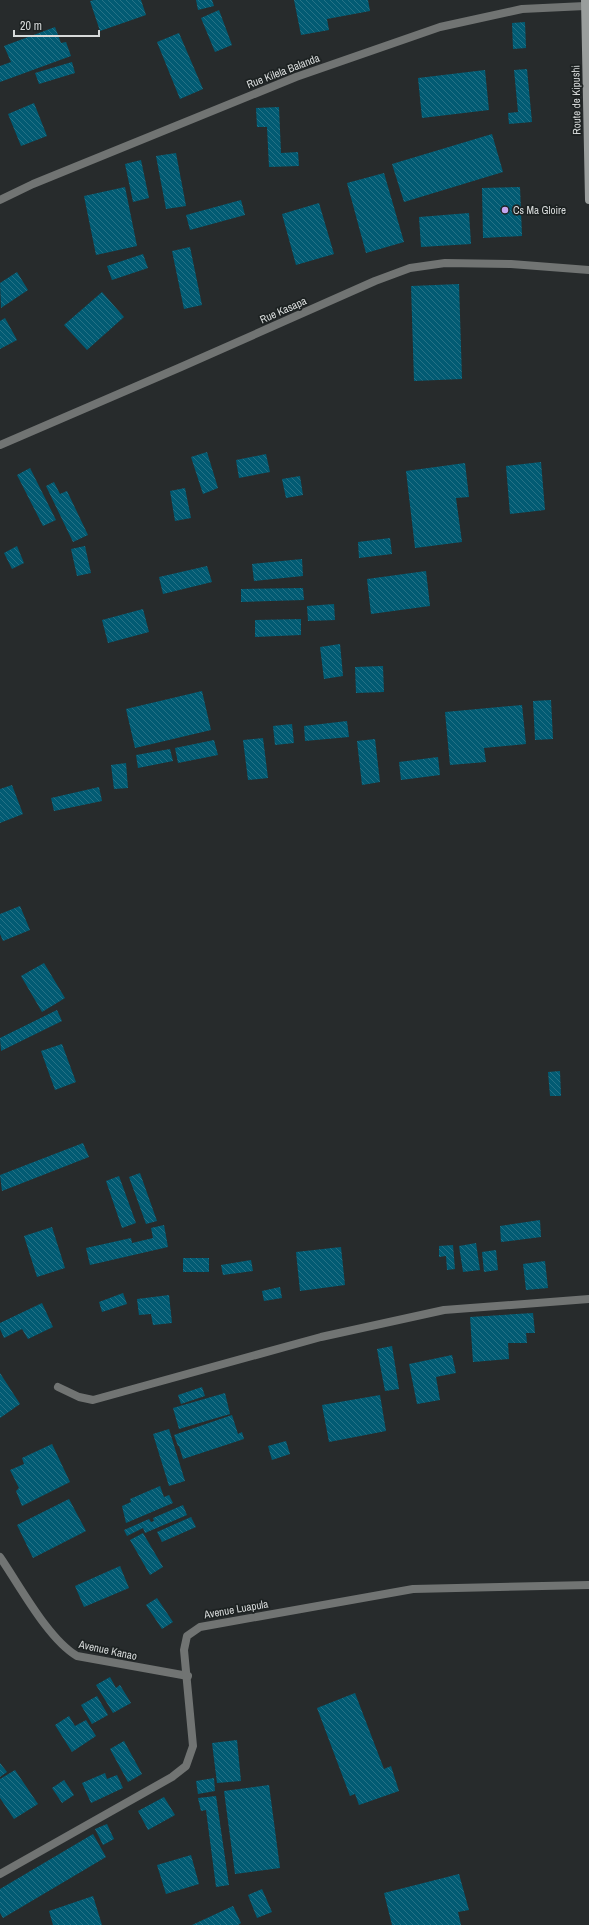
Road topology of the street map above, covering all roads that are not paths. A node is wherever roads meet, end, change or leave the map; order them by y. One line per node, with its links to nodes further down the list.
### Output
1 (585, 3): 2 (street, Rue Kilela Balanda); 3 (main road, Route de Kipushi)
2 (0, 200)
3 (589, 200)
4 (589, 270): 5 (street, Rue Kasapa)
5 (0, 445)
6 (589, 1299): 7 (street)
7 (58, 1387)
8 (0, 1557): 10 (street, Avenue Kanao)
9 (589, 1585): 10 (street, Avenue Luapula)
10 (188, 1676): 11 (street, Avenue Luapula)
11 (0, 1874)

